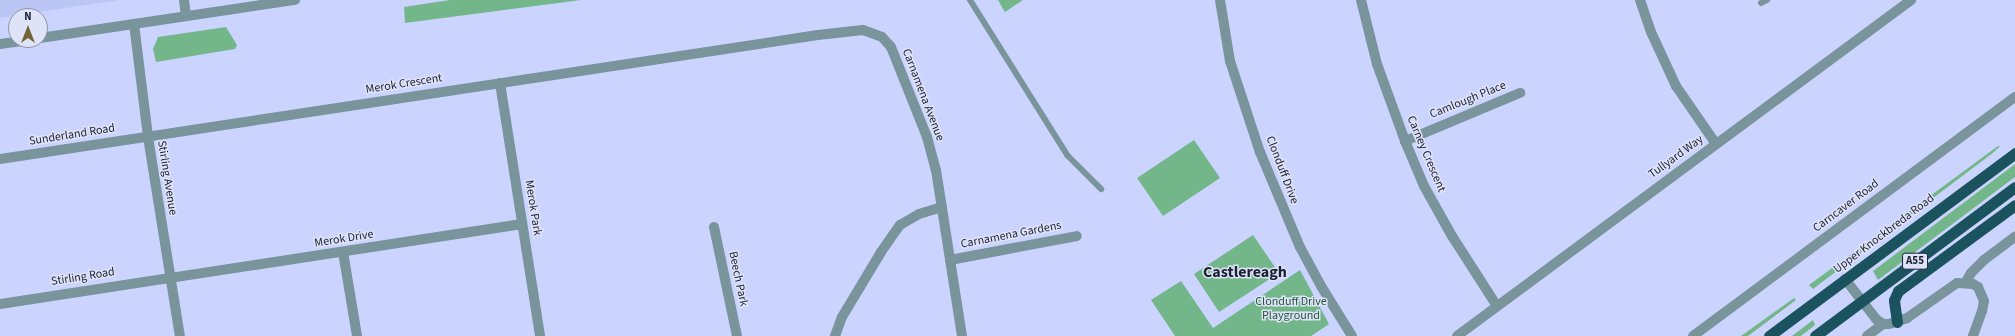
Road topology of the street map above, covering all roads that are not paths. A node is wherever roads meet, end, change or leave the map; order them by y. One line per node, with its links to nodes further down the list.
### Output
1 (184, 0): 8 (street)
2 (296, 0): 8 (street)
3 (970, 0): 21 (lane)
4 (1220, 0): 44 (street, Clonduff Drive)
5 (1361, 0): 16 (street, Carney Crescent)
6 (1640, 0): 17 (street)
7 (1911, 0): 17 (street, Tullyard Way)
8 (186, 16): 9 (street)
9 (134, 24): 10 (street); 15 (street, Stirling Avenue)
10 (48, 37)
11 (663, 58): 12 (street, Merok Crescent); 23 (street, Carnamena Avenue)
12 (500, 83): 15 (street, Merok Crescent); 24 (street, Merok Park)
13 (1520, 93): 16 (street, Camlough Place)
14 (2015, 97): 46 (street, Carncaver Road)
15 (148, 137): 19 (street, Sunderland Road); 30 (street, Stirling Avenue)
16 (1405, 141): 35 (street, Carney Crescent)
17 (1716, 144): 35 (street, Tullyard Way)
18 (2015, 152): 31 (highway, Upper Knockbreda Road / A55)
19 (0, 159)
20 (2015, 187): 33 (highway, A55)
21 (1101, 189)
22 (2015, 205): 36 (highway)
23 (942, 207): 29 (street, Carnamena Avenue); 42 (street)
24 (522, 224): 28 (street, Merok Drive); 40 (street, Merok Park)
25 (714, 227): 41 (street, Beech Park)
26 (1077, 236): 29 (street, Carnamena Gardens)
27 (2015, 237): 32 (street)
28 (343, 252): 30 (street, Merok Drive); 39 (street)
29 (950, 260): 43 (street, Carnamena Avenue)
30 (169, 277): 34 (street, Stirling Road); 38 (street, Stirling Avenue)
31 (1845, 279): 33 (street); 47 (highway, Upper Knockbreda Road / A55)
32 (1966, 282): 36 (street); 50 (street)
33 (1862, 301): 37 (street); 48 (highway, A55)
34 (0, 304)
35 (1497, 306): 45 (street, Tullyard Way)
36 (1897, 322): 37 (street)
37 (1883, 324): 49 (street)
38 (180, 336)
39 (357, 336)
40 (540, 336)
41 (737, 336)
42 (835, 336)
43 (962, 336)
44 (1352, 336)
45 (1457, 336)
46 (1693, 336)
47 (1769, 336)
48 (1815, 336)
49 (1867, 336)
50 (1973, 336)

